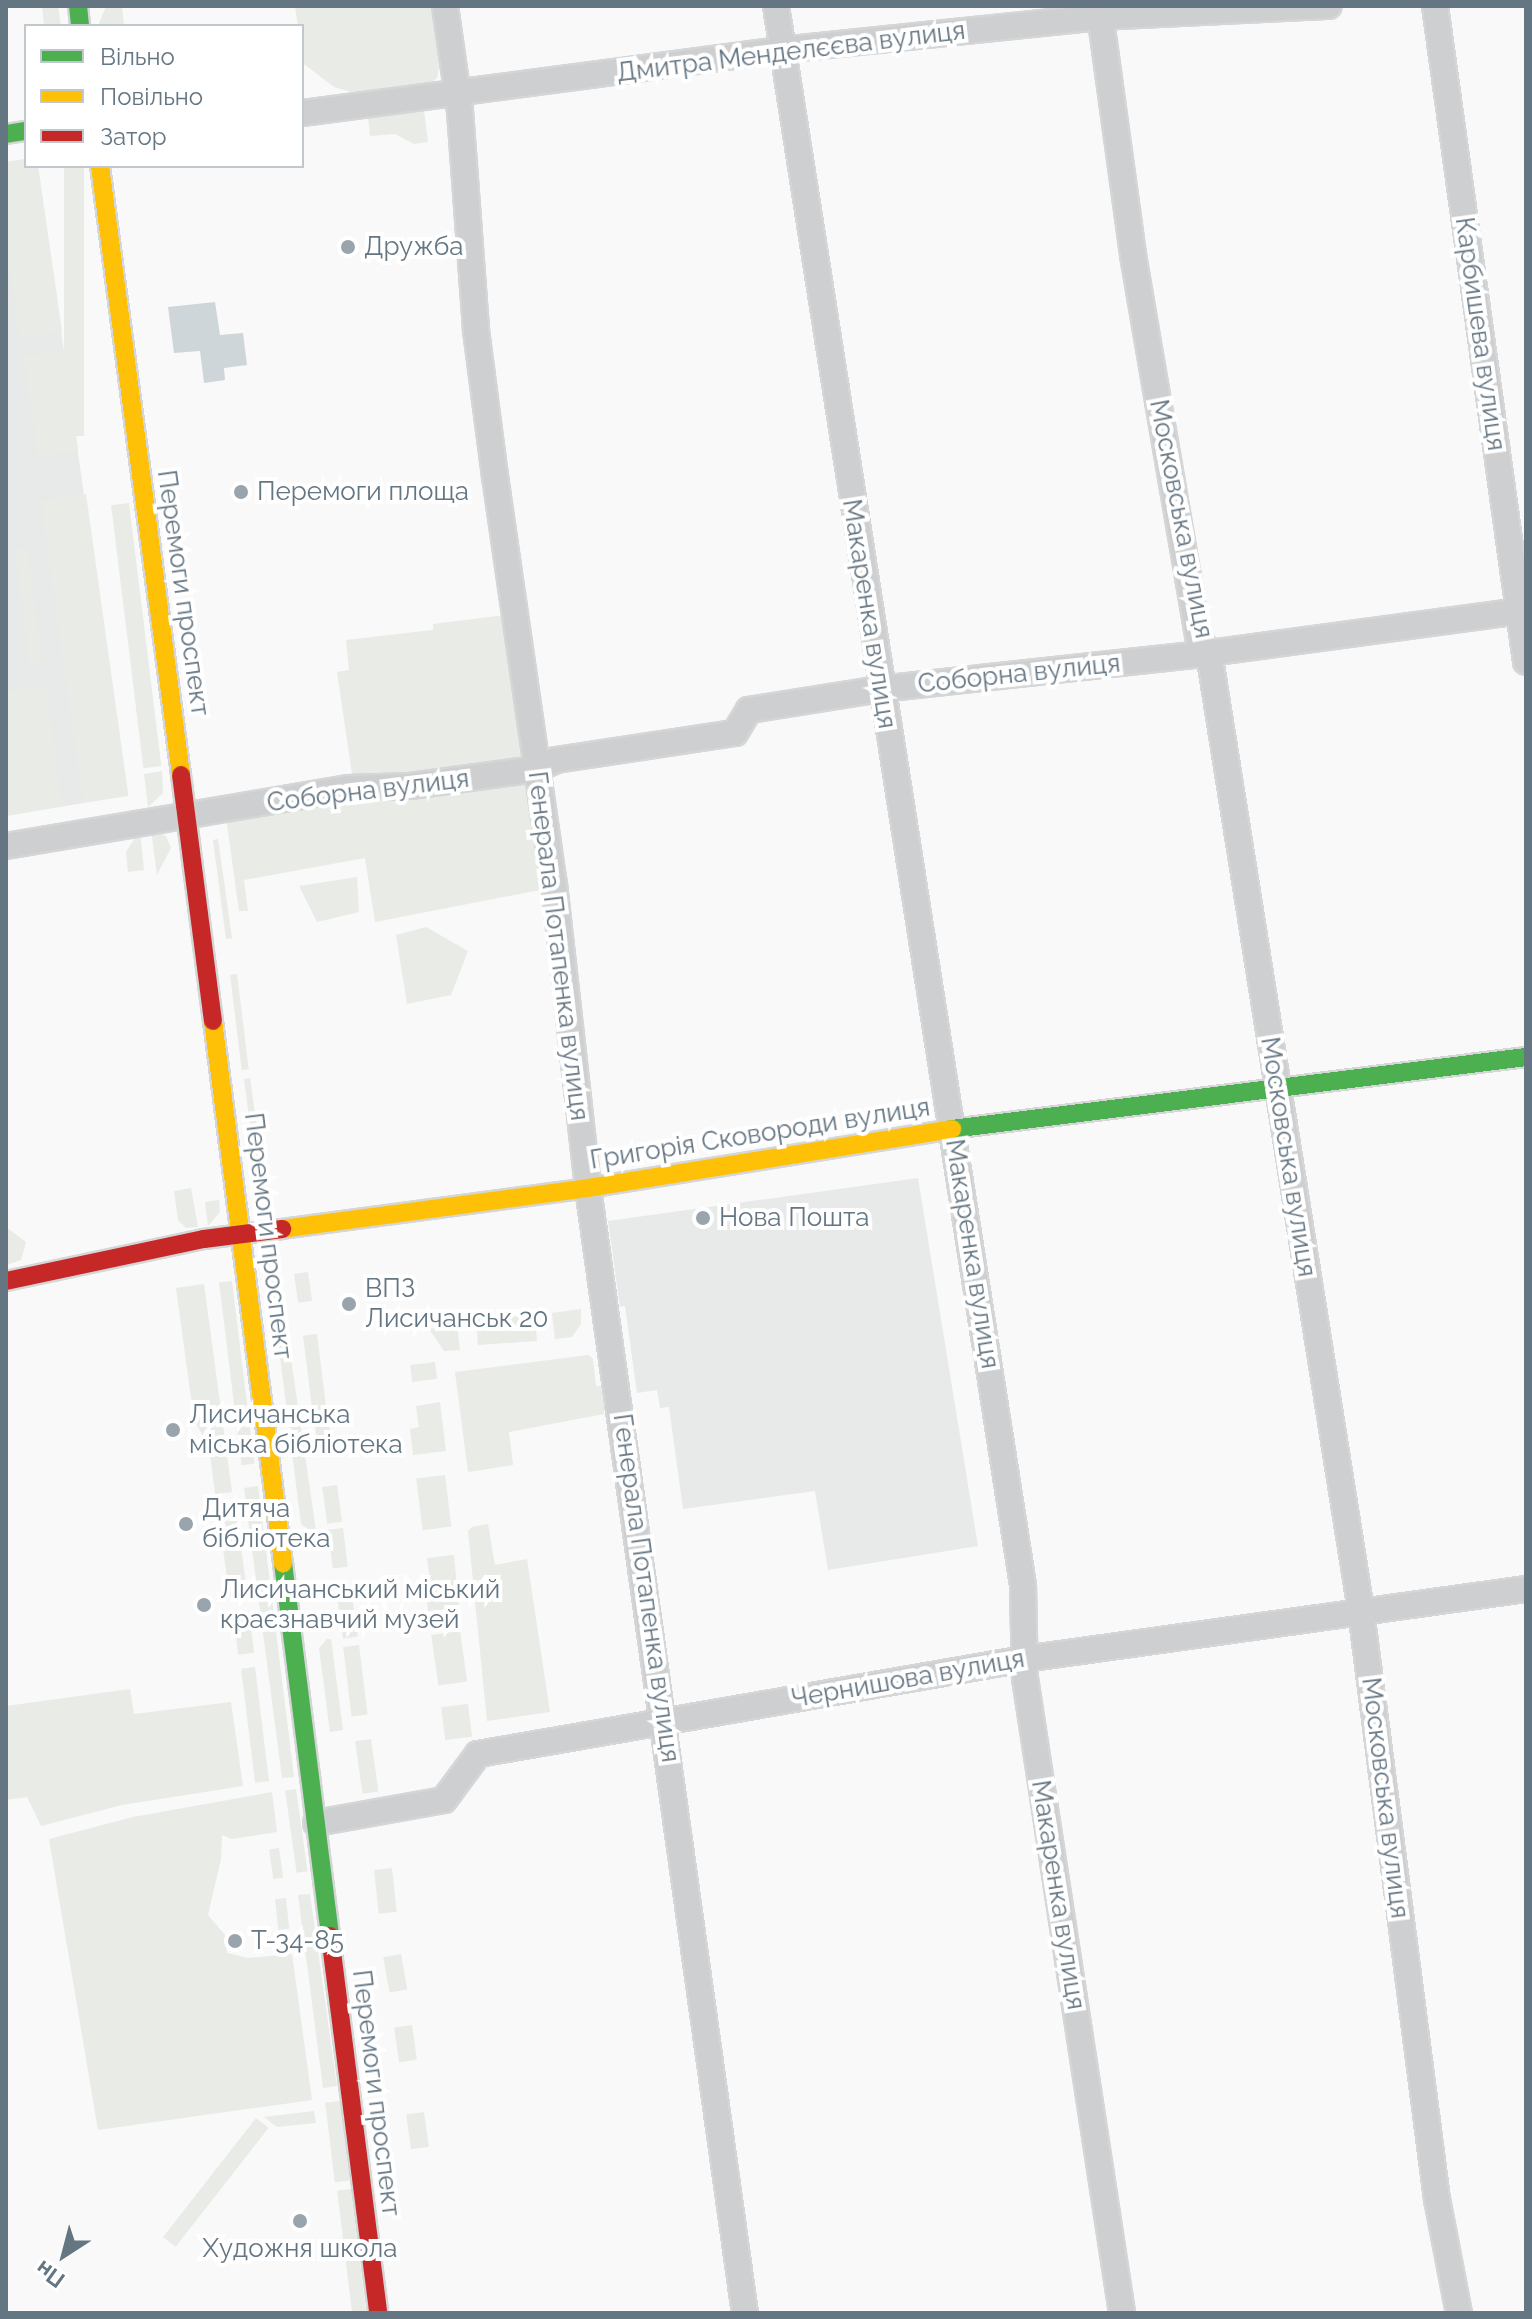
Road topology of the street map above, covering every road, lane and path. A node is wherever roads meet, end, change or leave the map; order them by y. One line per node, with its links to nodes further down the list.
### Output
1 (445, 6): 7 (street, Генерала Потапенка вулиця)
2 (776, 6): 6 (street, Макаренка вулиця)
3 (1329, 6): 5 (street, Дмитра Менделєєва вулиця)
4 (1435, 6): 10 (street, Карбишева вулиця)
5 (1099, 12): 6 (street, Дмитра Менделєєва вулиця); 11 (street, Московська вулиця)
6 (781, 50): 7 (street, Дмитра Менделєєва вулиця); 13 (street, Макаренка вулиця)
7 (457, 95): 8 (street, Дмитра Менделєєва вулиця); 14 (street, Генерала Потапенка вулиця)
8 (304, 113)
9 (100, 168): 15 (main road, Перемоги проспект)
10 (1522, 611): 11 (street, Соборна вулиця); 12 (street, Карбишева вулиця)
11 (1209, 653): 13 (street, Соборна вулиця); 18 (street, Московська вулиця)
12 (1526, 662)
13 (880, 689): 14 (street, Соборна вулиця); 19 (street, Макаренка вулиця)
14 (536, 769): 15 (street, Соборна вулиця); 20 (street, Генерала Потапенка вулиця)
15 (186, 816): 16 (street, Соборна вулиця); 21 (main road, Перемоги проспект)
16 (6, 846)
17 (1526, 1057): 18 (main road, Григорія Сковороди вулиця)
18 (1277, 1088): 19 (main road, Григорія Сковороди вулиця); 24 (street, Московська вулиця)
19 (952, 1129): 20 (main road, Григорія Сковороди вулиця); 25 (street, Макаренка вулиця)
20 (588, 1188): 21 (main road, Григорія Сковороди вулиця); 26 (street, Генерала Потапенка вулиця)
21 (242, 1236): 22 (main road, Григорія Сковороди вулиця); 27 (main road, Перемоги проспект)
22 (6, 1281)
23 (1526, 1589): 24 (street, Чернишова вулиця)
24 (1361, 1611): 25 (street, Чернишова вулиця); 31 (street, Московська вулиця)
25 (1024, 1659): 26 (street, Чернишова вулиця); 30 (street, Макаренка вулиця)
26 (665, 1720): 27 (street, Чернишова вулиця); 29 (street, Генерала Потапенка вулиця)
27 (316, 1823): 28 (main road, Перемоги проспект)
28 (378, 2313)
29 (745, 2313)
30 (1122, 2313)
31 (1459, 2313)

